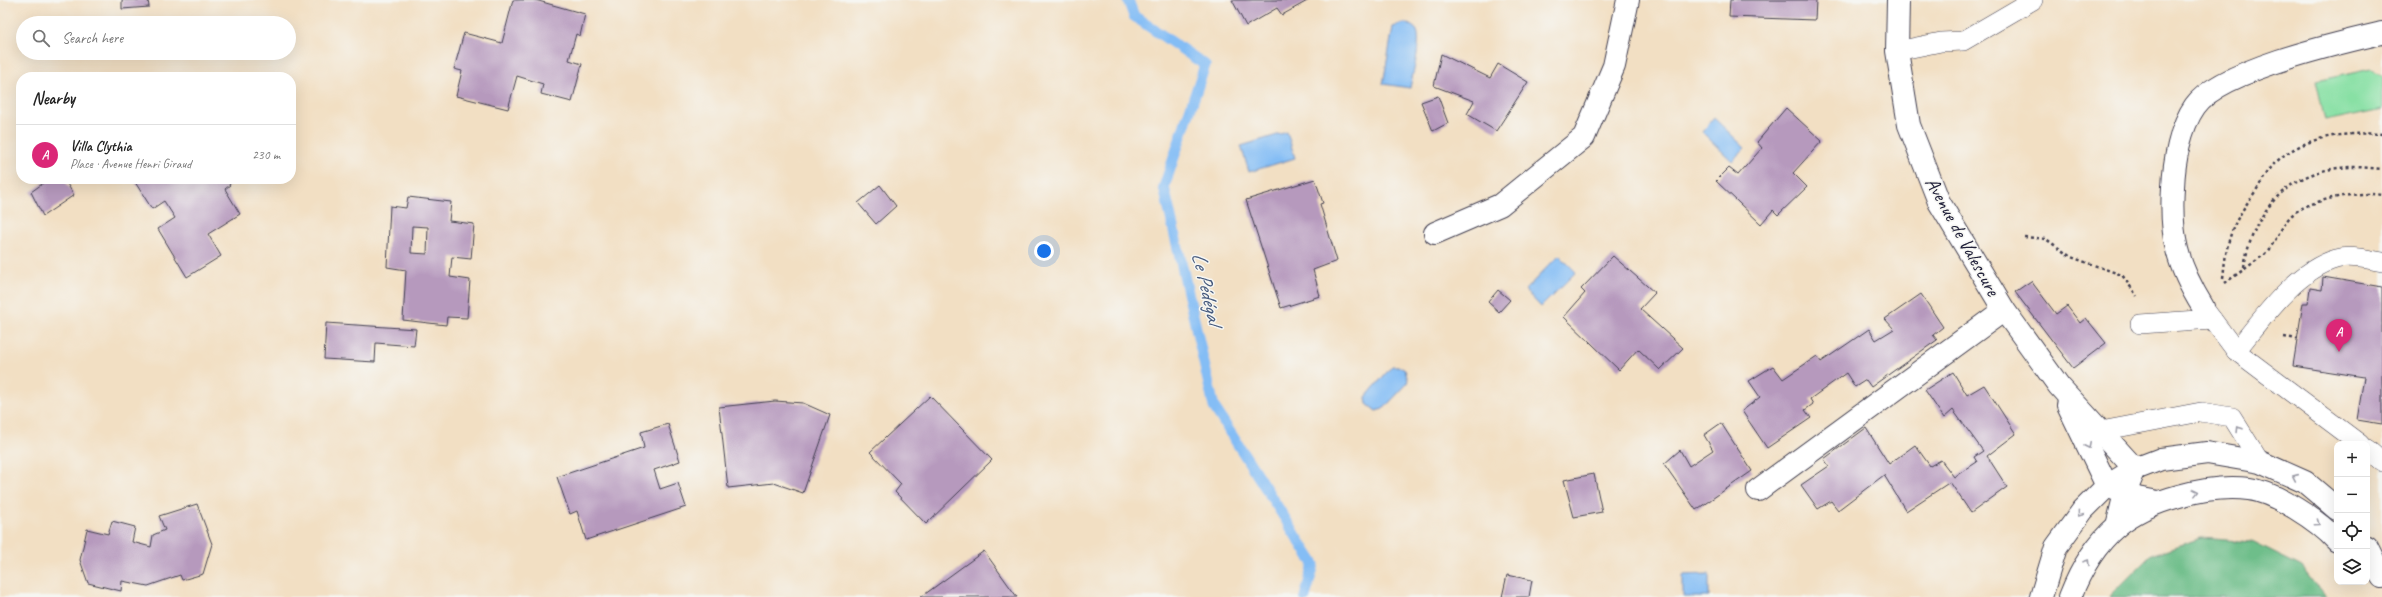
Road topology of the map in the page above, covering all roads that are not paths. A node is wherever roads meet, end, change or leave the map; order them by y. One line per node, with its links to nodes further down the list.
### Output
1 (1628, 0): 6 (street)
2 (1898, 0): 5 (street, Avenue de Valescure)
3 (2033, 0): 5 (lane)
4 (2382, 33): 9 (street)
5 (1897, 51): 8 (street, Avenue de Valescure)
6 (1435, 233)
7 (2382, 262): 11 (lane)
8 (2004, 310): 12 (street, Avenue de Valescure); 19 (street)
9 (2208, 313): 10 (lane); 11 (lane)
10 (2148, 323)
11 (2236, 351): 14 (lane)
12 (2059, 386): 13 (street, Avenue de Valescure); 20 (street, Avenue de Valescure, one-way to 20)
13 (2101, 431): 16 (lane, one-way to 13); 18 (street, Avenue de Valescure)
14 (2356, 441)
15 (2370, 452): 17 (lane)
16 (2260, 462): 18 (street); 22 (street, one-way to 16)
17 (2382, 462)
18 (2135, 469): 20 (street)
19 (1758, 490)
20 (2116, 490): 21 (street); 23 (street); 29 (street, one-way to 29)
21 (2158, 502): 23 (street); 24 (street, one-way to 24)
22 (2334, 506)
23 (2117, 526): 30 (street, one-way to 23)
24 (2334, 538)
25 (2368, 549): 26 (street)
26 (2382, 577)
27 (2370, 578): 28 (street)
28 (2382, 592)
29 (2041, 597)
30 (2070, 597)

